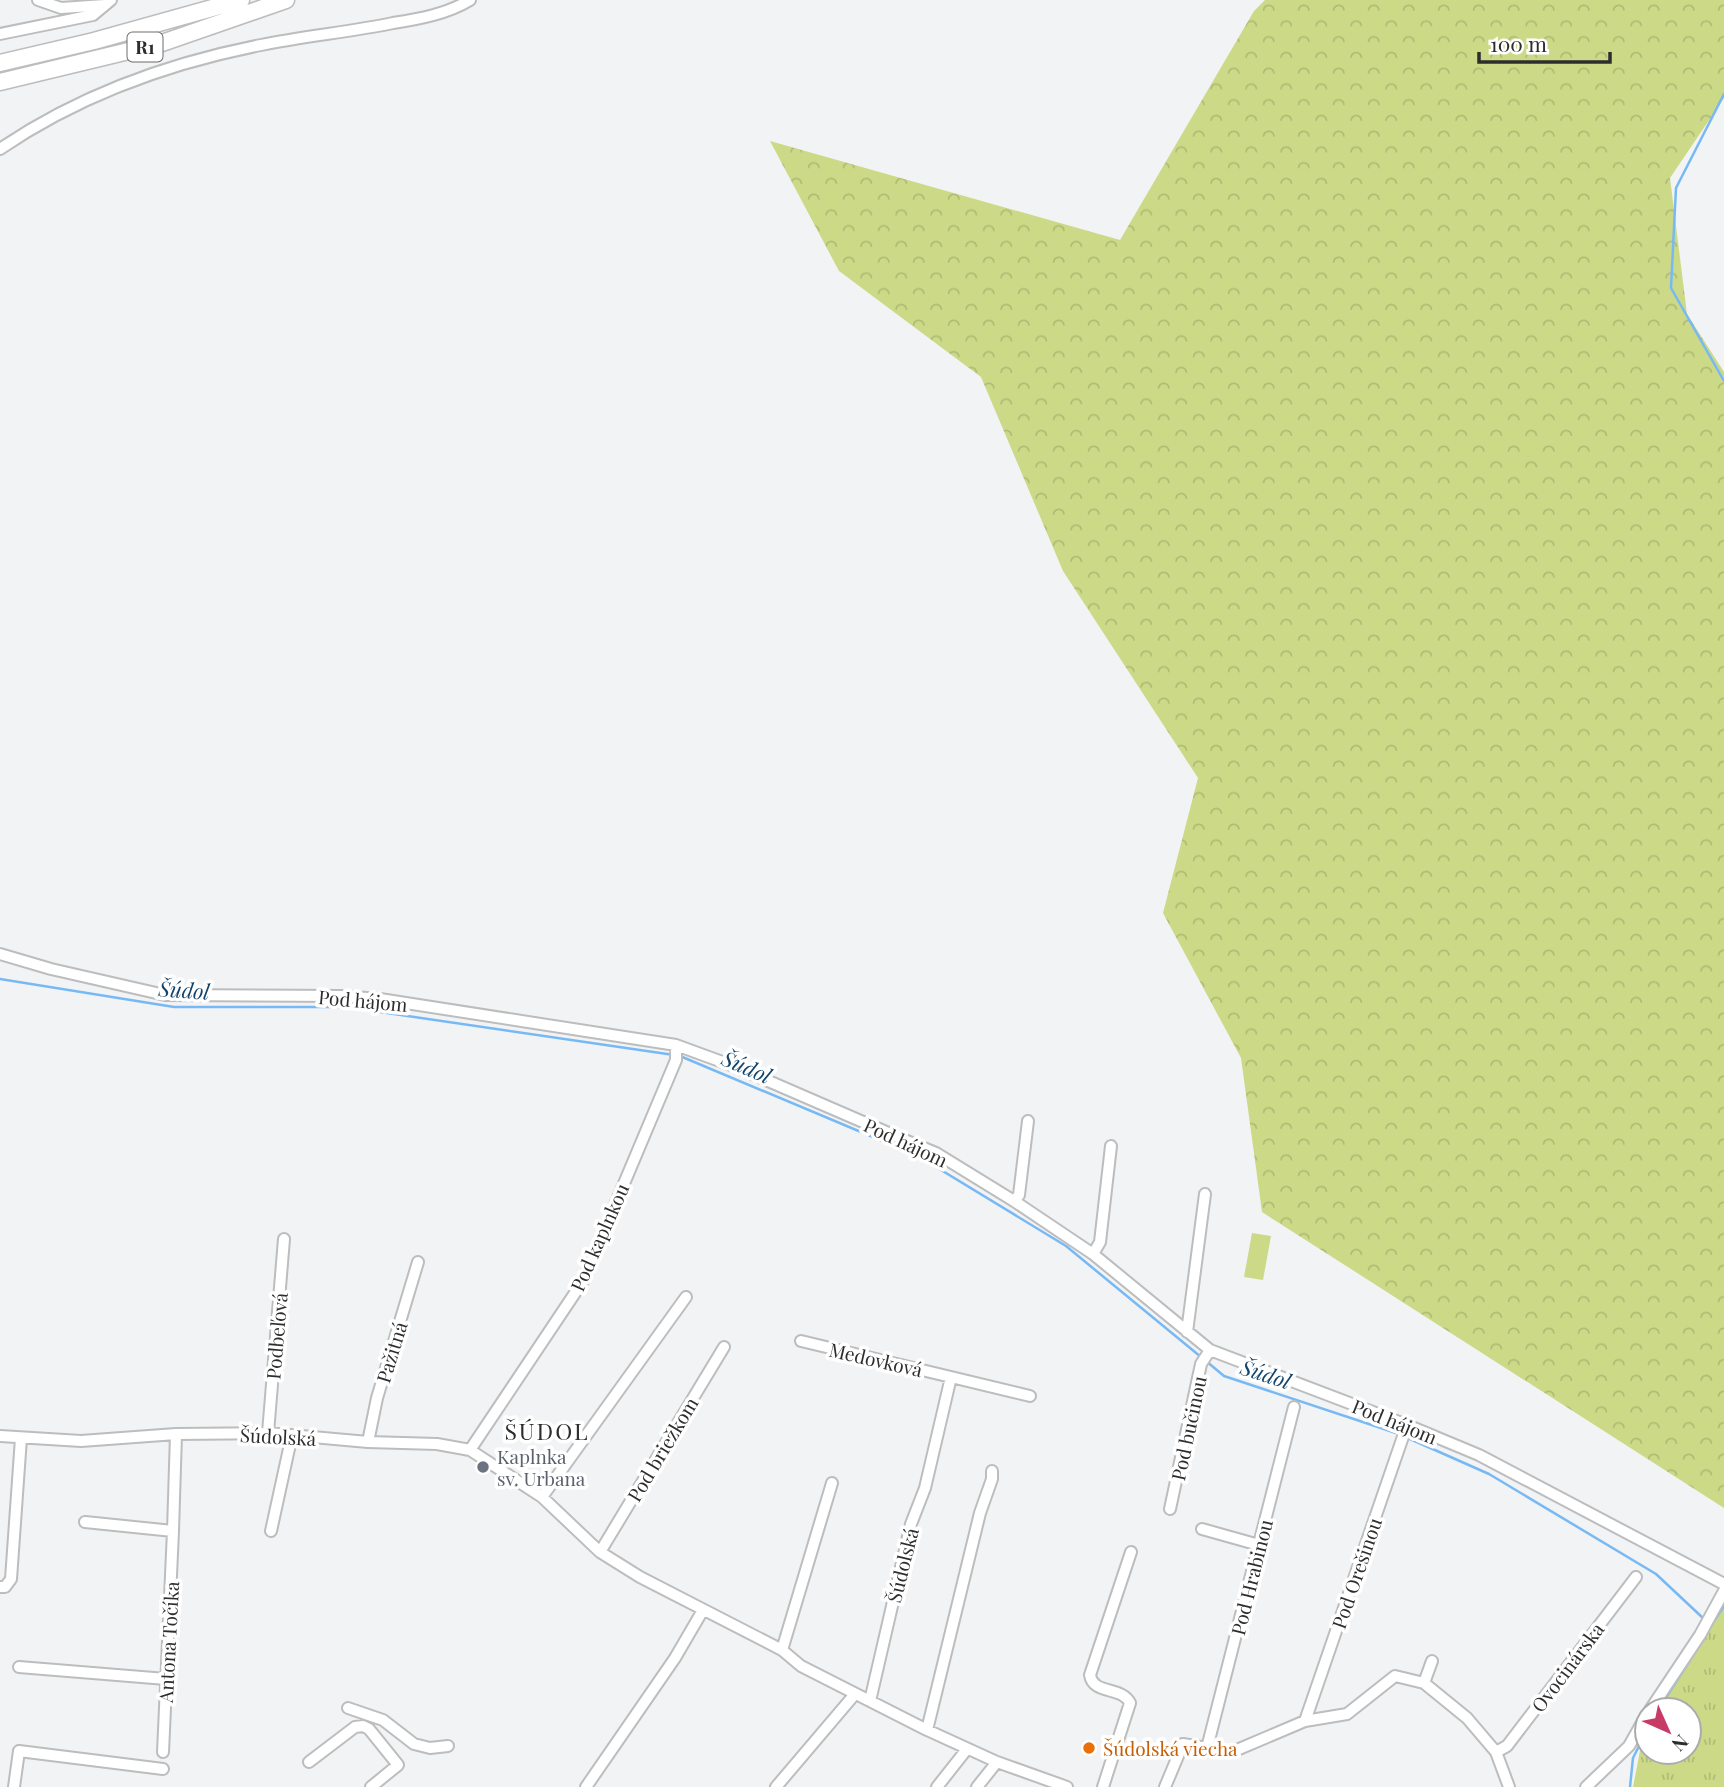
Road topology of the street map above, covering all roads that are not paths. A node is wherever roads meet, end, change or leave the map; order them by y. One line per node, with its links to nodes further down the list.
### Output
1 (241, 0): 8 (highway, R1)
2 (286, 0): 9 (highway, R1)
3 (470, 0): 10 (street)
4 (42, 2): 5 (street); 6 (street)
5 (108, 3): 6 (street)
6 (49, 24): 7 (street)
7 (0, 34)
8 (0, 63)
9 (0, 82)
10 (0, 149)
11 (0, 954): 12 (street, Pod hájom)
12 (676, 1052): 16 (street, Pod hájom); 35 (street, Pod kaplnkou)
13 (1028, 1121): 16 (street)
14 (1111, 1146): 18 (street)
15 (1205, 1194): 21 (street)
16 (1014, 1202): 18 (street, Pod hájom)
17 (284, 1239): 29 (street, Podbeľová)
18 (1093, 1254): 21 (street, Pod hájom)
19 (418, 1262): 34 (street, Pažitná)
20 (686, 1297): 38 (street)
21 (1187, 1332): 24 (street, Pod hájom)
22 (801, 1341): 25 (street, Medovková)
23 (724, 1347): 45 (street, Pod briežkom)
24 (1206, 1357): 28 (street, Pod hájom); 39 (street, Pod bučinou)
25 (951, 1377): 26 (street, Medovková); 59 (street, Šúdolská)
26 (1030, 1396)
27 (1294, 1407): 44 (street, Pod Hrabinou)
28 (1408, 1425): 48 (street, Pod hájom); 62 (street, Pod Orešinou)
29 (268, 1433): 30 (street, Šúdolská); 31 (street, Šúdolská)
30 (176, 1434): 33 (street, Šúdolská); 42 (street, Antona Točíka)
31 (292, 1435): 34 (street, Šúdolská); 43 (street)
32 (0, 1436): 33 (street, Šúdolská)
33 (21, 1438): 49 (street)
34 (368, 1442): 35 (street, Šúdolská)
35 (470, 1450): 38 (street, Šúdolská)
36 (992, 1471): 64 (street)
37 (832, 1483): 52 (street)
38 (542, 1497): 45 (street, Šúdolská)
39 (1170, 1509)
40 (85, 1522): 42 (street)
41 (1202, 1529): 44 (street)
42 (173, 1531): 55 (street, Antona Točíka)
43 (271, 1531)
44 (1259, 1545): 67 (street, Pod Hrabinou)
45 (600, 1552): 51 (street, Šúdolská)
46 (1130, 1552): 81 (street)
47 (1636, 1577): 70 (street, Ovocinárska)
48 (1724, 1584)
49 (0, 1587)
50 (1724, 1591): 58 (street)
51 (703, 1610): 52 (street, Šúdolská); 76 (street)
52 (782, 1650): 57 (street, Šúdolská)
53 (1432, 1661): 56 (street)
54 (19, 1667): 55 (street)
55 (166, 1679): 69 (street, Antona Točíka)
56 (1424, 1683): 62 (street); 70 (street)
57 (855, 1694): 59 (street, Šúdolská); 77 (street)
58 (1659, 1696)
59 (870, 1701): 64 (street, Šúdolská)
60 (348, 1708): 61 (street)
61 (367, 1715): 63 (street); 66 (street)
62 (1305, 1721): 67 (street)
63 (363, 1726): 71 (street); 75 (street)
64 (927, 1730): 68 (street, Šúdolská)
65 (1633, 1739): 84 (street)
66 (448, 1746)
67 (1207, 1748): 82 (street)
68 (967, 1749): 72 (street, Šúdolská); 78 (street)
69 (163, 1752)
70 (1496, 1752): 83 (street)
71 (309, 1762)
72 (997, 1762): 79 (street); 80 (street, Šúdolská)
73 (163, 1769): 74 (street)
74 (14, 1787)
75 (371, 1787)
76 (586, 1787)
77 (776, 1787)
78 (937, 1787)
79 (977, 1787)
80 (1067, 1787)
81 (1103, 1787)
82 (1165, 1787)
83 (1509, 1787)
84 (1586, 1787)

